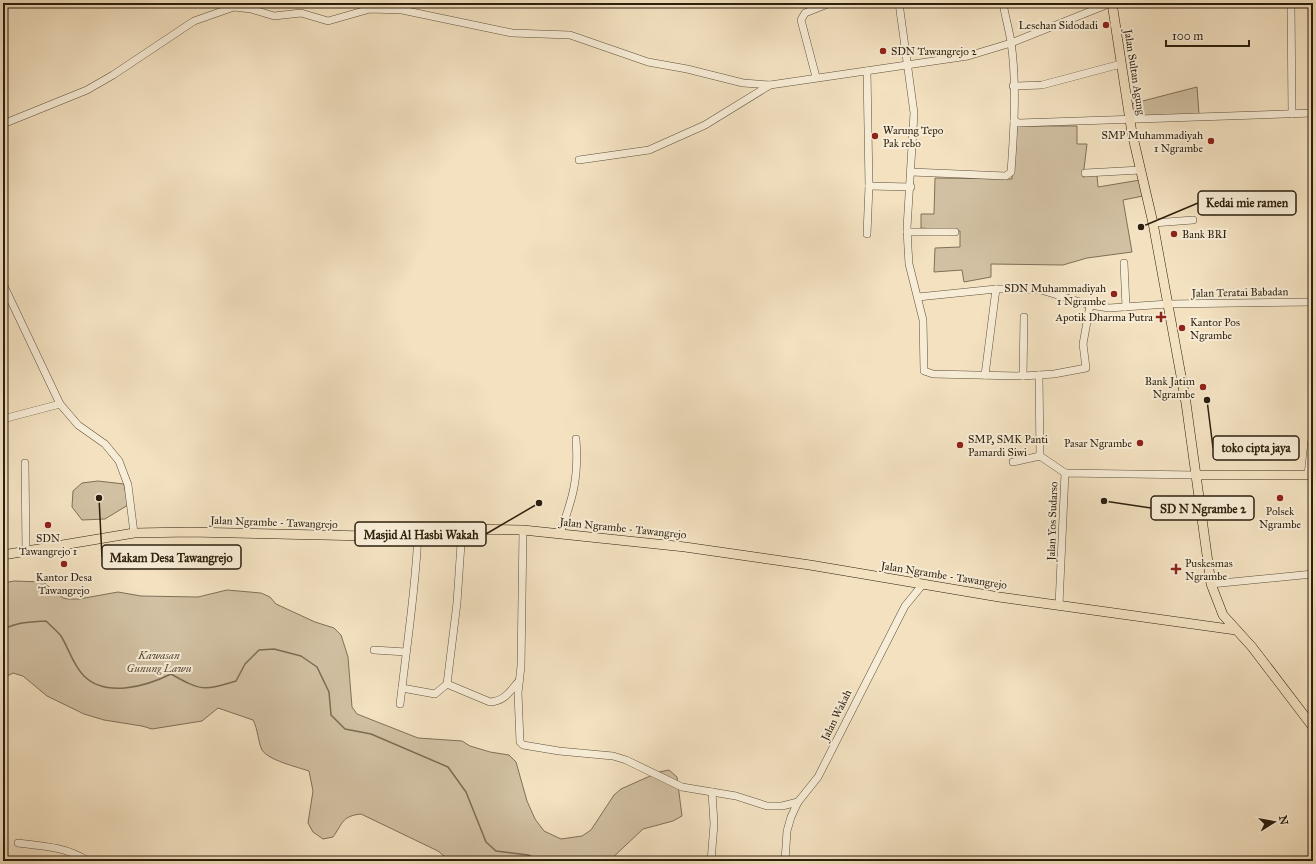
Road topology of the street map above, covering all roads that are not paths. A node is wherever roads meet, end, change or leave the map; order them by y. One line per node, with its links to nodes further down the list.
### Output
1 (830, 3): 11 (street)
2 (899, 3): 9 (street)
3 (1003, 3): 7 (street)
4 (1111, 3): 7 (street); 8 (main road, Jalan Sultan Agung)
5 (1291, 3): 15 (street)
6 (402, 6): 12 (street); 18 (street)
7 (1011, 43): 9 (street); 13 (street)
8 (1121, 64): 13 (street); 16 (main road, Jalan Sultan Agung)
9 (907, 66): 10 (street); 21 (street)
10 (867, 71): 11 (street); 23 (street)
11 (816, 77): 12 (street)
12 (770, 85): 19 (street)
13 (1013, 86): 17 (street)
14 (1313, 113): 15 (street)
15 (1292, 114): 16 (street)
16 (1130, 120): 17 (street); 20 (main road, Jalan Sultan Agung)
17 (1014, 121): 21 (street)
18 (3, 124)
19 (579, 160)
20 (1141, 170): 22 (street); 26 (main road, Jalan Sultan Agung)
21 (911, 172): 24 (street)
22 (1085, 173)
23 (869, 186): 24 (street); 29 (street)
24 (911, 187): 27 (street)
25 (1193, 220): 26 (street)
26 (1153, 223): 36 (main road, Jalan Sultan Agung)
27 (907, 232): 28 (street); 34 (street)
28 (955, 232)
29 (867, 234)
30 (1124, 263): 38 (street)
31 (3, 284): 33 (street)
32 (996, 289): 34 (street, Jalan Teratai Babadan); 37 (street, Jalan Teratai Babadan); 40 (street)
33 (5, 292): 43 (street)
34 (918, 297): 40 (street)
35 (1313, 302): 36 (street, Jalan Teratai Babadan)
36 (1168, 304): 38 (street, Jalan Teratai Babadan); 51 (main road, Jalan Sultan Agung)
37 (1090, 305): 38 (street, Jalan Teratai Babadan); 41 (street)
38 (1126, 307)
39 (1024, 317): 42 (street)
40 (985, 375): 42 (street)
41 (1039, 375): 42 (street); 47 (street)
42 (1023, 376)
43 (60, 404): 44 (street); 55 (street)
44 (3, 419)
45 (1313, 429): 52 (street)
46 (576, 440): 57 (street)
47 (1040, 456): 48 (street); 50 (street)
48 (1013, 462)
49 (25, 463): 58 (street)
50 (1065, 473): 51 (street, Jalan Yos Sudarso); 63 (street, Jalan Yos Sudarso)
51 (1195, 474): 52 (main road); 62 (main road, Jalan Sultan Agung)
52 (1310, 475)
53 (462, 529): 54 (main road, Jalan Ngrambe - Tawangrejo); 56 (main road, Jalan Ngrambe - Tawangrejo); 68 (street)
54 (523, 530): 57 (main road, Jalan Ngrambe - Tawangrejo); 67 (street)
55 (134, 533): 56 (main road, Jalan Ngrambe - Tawangrejo); 58 (main road, Jalan Ngrambe - Tawangrejo)
56 (418, 533): 66 (street)
57 (560, 533): 61 (main road, Jalan Ngrambe - Tawangrejo)
58 (26, 550): 59 (main road, Jalan Ngrambe - Tawangrejo)
59 (3, 555)
60 (1313, 574): 62 (street)
61 (923, 584): 63 (main road, Jalan Ngrambe - Tawangrejo); 74 (street, Jalan Wakah)
62 (1211, 584): 64 (main road, Jalan Sultan Agung)
63 (1059, 605): 64 (main road, Jalan Ngrambe - Tawangrejo)
64 (1236, 630): 71 (main road, Jalan Sultan Agung)
65 (374, 650): 66 (street)
66 (406, 652): 69 (street)
67 (519, 681): 68 (street); 73 (street)
68 (446, 684): 69 (street)
69 (402, 688): 70 (street)
70 (400, 704)
71 (1309, 716): 72 (main road, Jalan Sultan Agung)
72 (1313, 727)
73 (712, 792): 74 (street); 77 (street)
74 (798, 802): 78 (street, Jalan Wakah)
75 (18, 843): 76 (street)
76 (88, 861)
77 (711, 861)
78 (785, 861)

